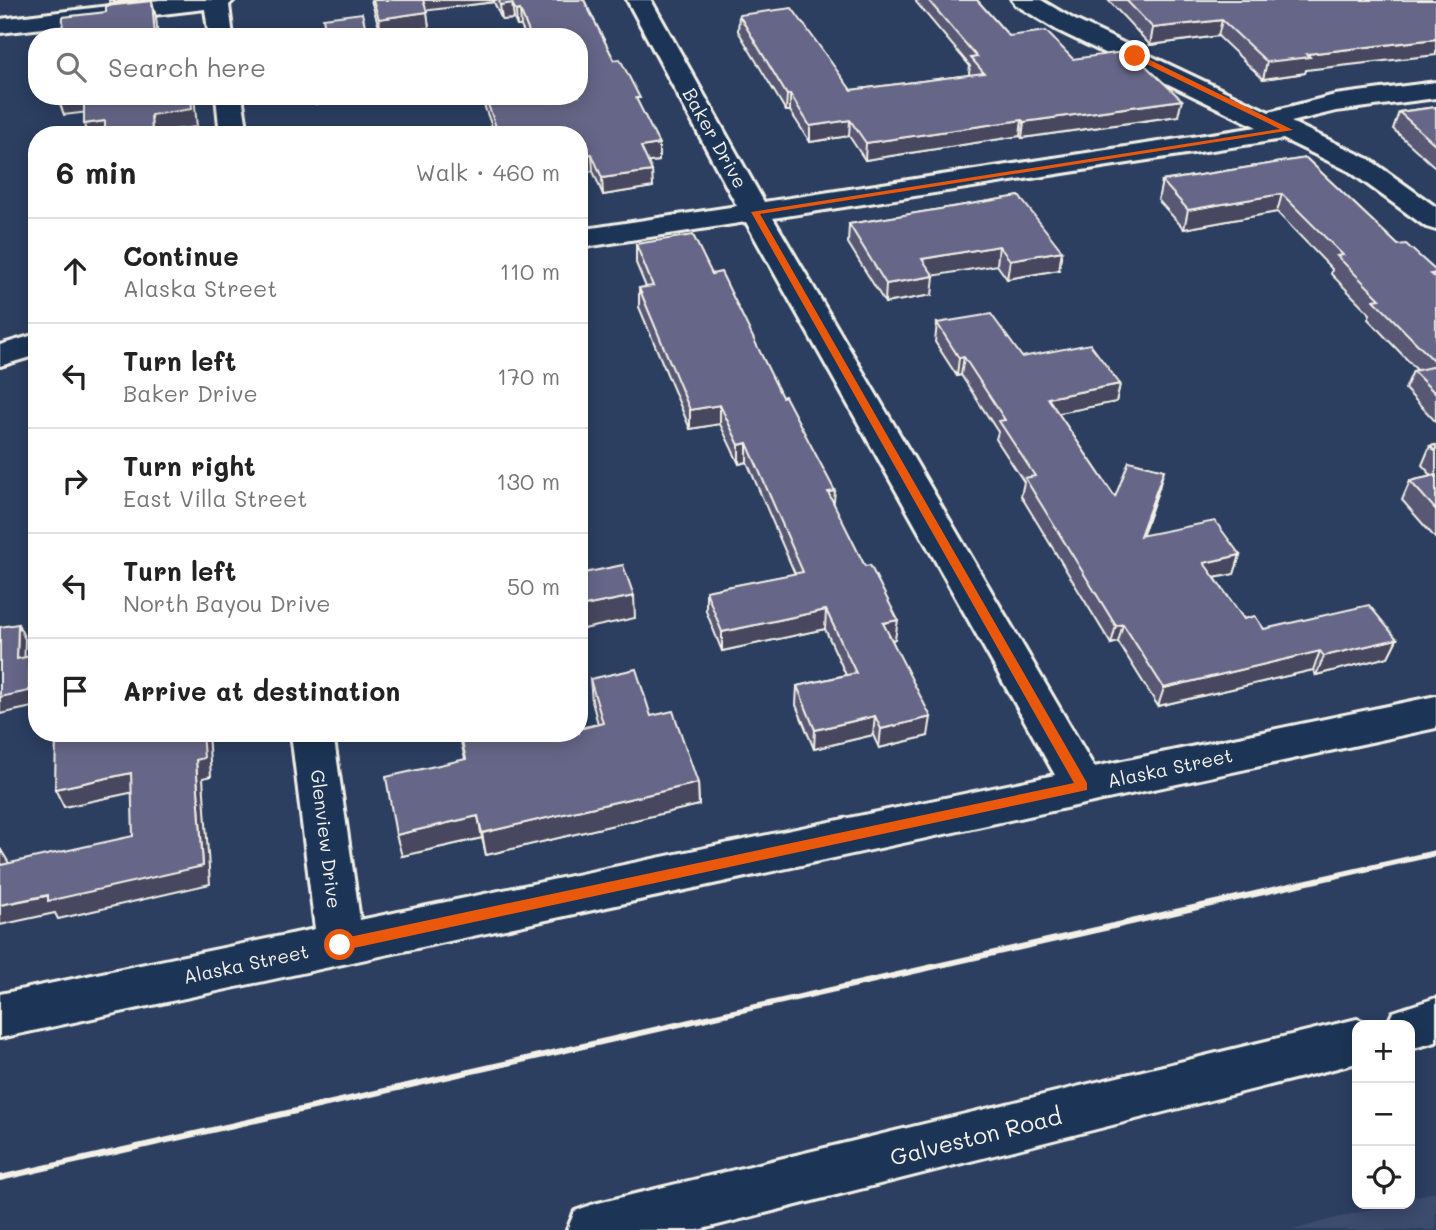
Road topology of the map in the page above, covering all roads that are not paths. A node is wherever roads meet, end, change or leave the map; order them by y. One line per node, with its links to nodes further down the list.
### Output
1 (216, 0): 2 (street); 5 (street); 6 (street)
2 (222, 0)
3 (639, 0): 11 (street, Baker Drive)
4 (1024, 0): 9 (street)
5 (0, 26)
6 (220, 28)
7 (1436, 90): 9 (street)
8 (230, 105): 10 (street)
9 (1279, 125): 11 (street); 12 (street)
10 (233, 126)
11 (755, 212): 13 (street); 18 (street, Baker Drive)
12 (1436, 221)
13 (588, 238)
14 (28, 347): 15 (street)
15 (0, 356)
16 (1436, 712): 18 (street, Alaska Street)
17 (313, 742): 19 (street, Glenview Drive)
18 (1083, 786): 19 (street, Alaska Street)
19 (340, 945): 20 (street, Alaska Street)
20 (0, 1016)
21 (1436, 1020): 22 (street)
22 (1415, 1026)
23 (1352, 1042): 24 (street, Galveston Road)
24 (594, 1230)

